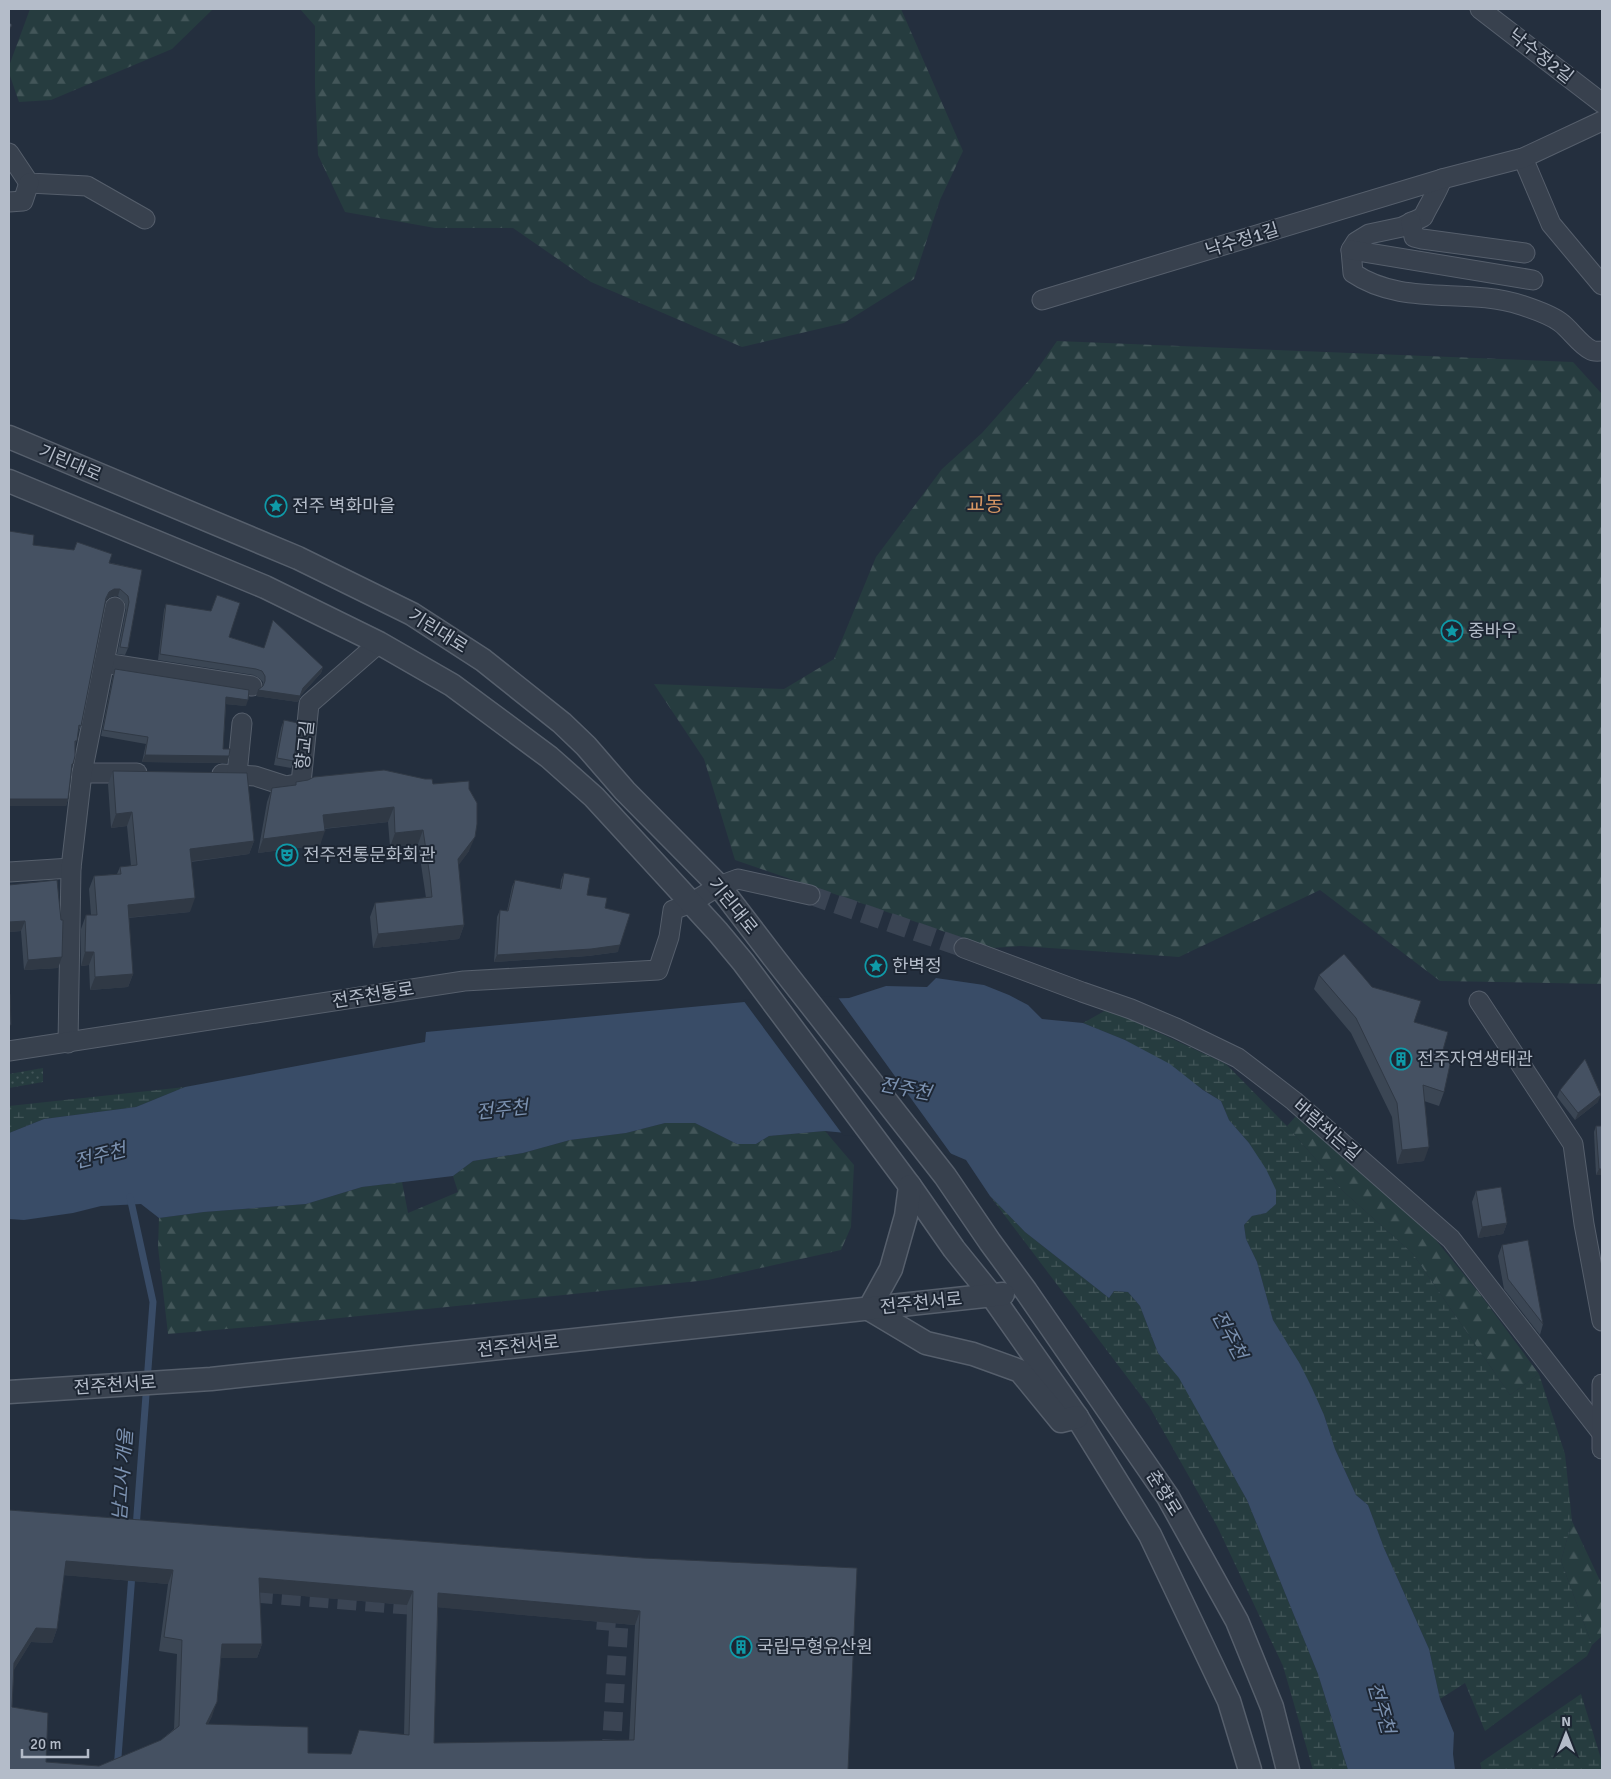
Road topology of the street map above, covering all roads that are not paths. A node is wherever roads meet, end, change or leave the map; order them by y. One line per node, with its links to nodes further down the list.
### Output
1 (1480, 9): 2 (street, 낙수정2길)
2 (1602, 103)
3 (1602, 122): 5 (street, 낙수정1길)
4 (9, 153): 7 (street)
5 (1522, 158): 6 (street, 낙수정1길); 13 (street)
6 (1442, 179): 10 (street); 15 (street, 낙수정1길)
7 (29, 183): 8 (street); 9 (street)
8 (9, 202)
9 (145, 219)
10 (1411, 222): 11 (street); 12 (street)
11 (1351, 250): 14 (street); 16 (street)
12 (1525, 253)
13 (1600, 278)
14 (1533, 280)
15 (1042, 300)
16 (1602, 351)
17 (9, 437): 30 (street, 기린대로)
18 (9, 481): 20 (street, 기린대로)
19 (114, 607): 21 (street)
20 (379, 643): 27 (street, 향교길); 32 (street, 기린대로)
21 (104, 663): 22 (street); 24 (street)
22 (252, 686)
23 (242, 723): 27 (street)
24 (82, 773): 25 (street); 28 (street)
25 (150, 773)
26 (208, 774): 27 (street, 향교길)
27 (238, 774)
28 (71, 868): 29 (street); 35 (street)
29 (9, 872)
30 (719, 886): 31 (street); 32 (street); 38 (street, 기린대로)
31 (810, 895)
32 (691, 903): 35 (street, 전주천동로); 37 (street, 기린대로)
33 (964, 948): 46 (street, 바람쐬는길)
34 (1478, 1001): 42 (street)
35 (68, 1043): 36 (street, 전주천동로)
36 (9, 1051)
37 (910, 1186): 40 (street, 춘향로); 41 (street)
38 (990, 1242): 39 (street, 춘향로)
39 (1026, 1291): 40 (street, 전주천서로); 48 (street, 춘향로)
40 (992, 1296): 41 (street, 전주천서로); 45 (street, 춘향로)
41 (869, 1309): 44 (street, 전주천서로); 45 (street)
42 (1602, 1321)
43 (1602, 1384): 46 (street, 바람쐬는길)
44 (9, 1392)
45 (1077, 1417): 47 (street, 춘향로)
46 (1602, 1440)
47 (1250, 1770)
48 (1288, 1770)

